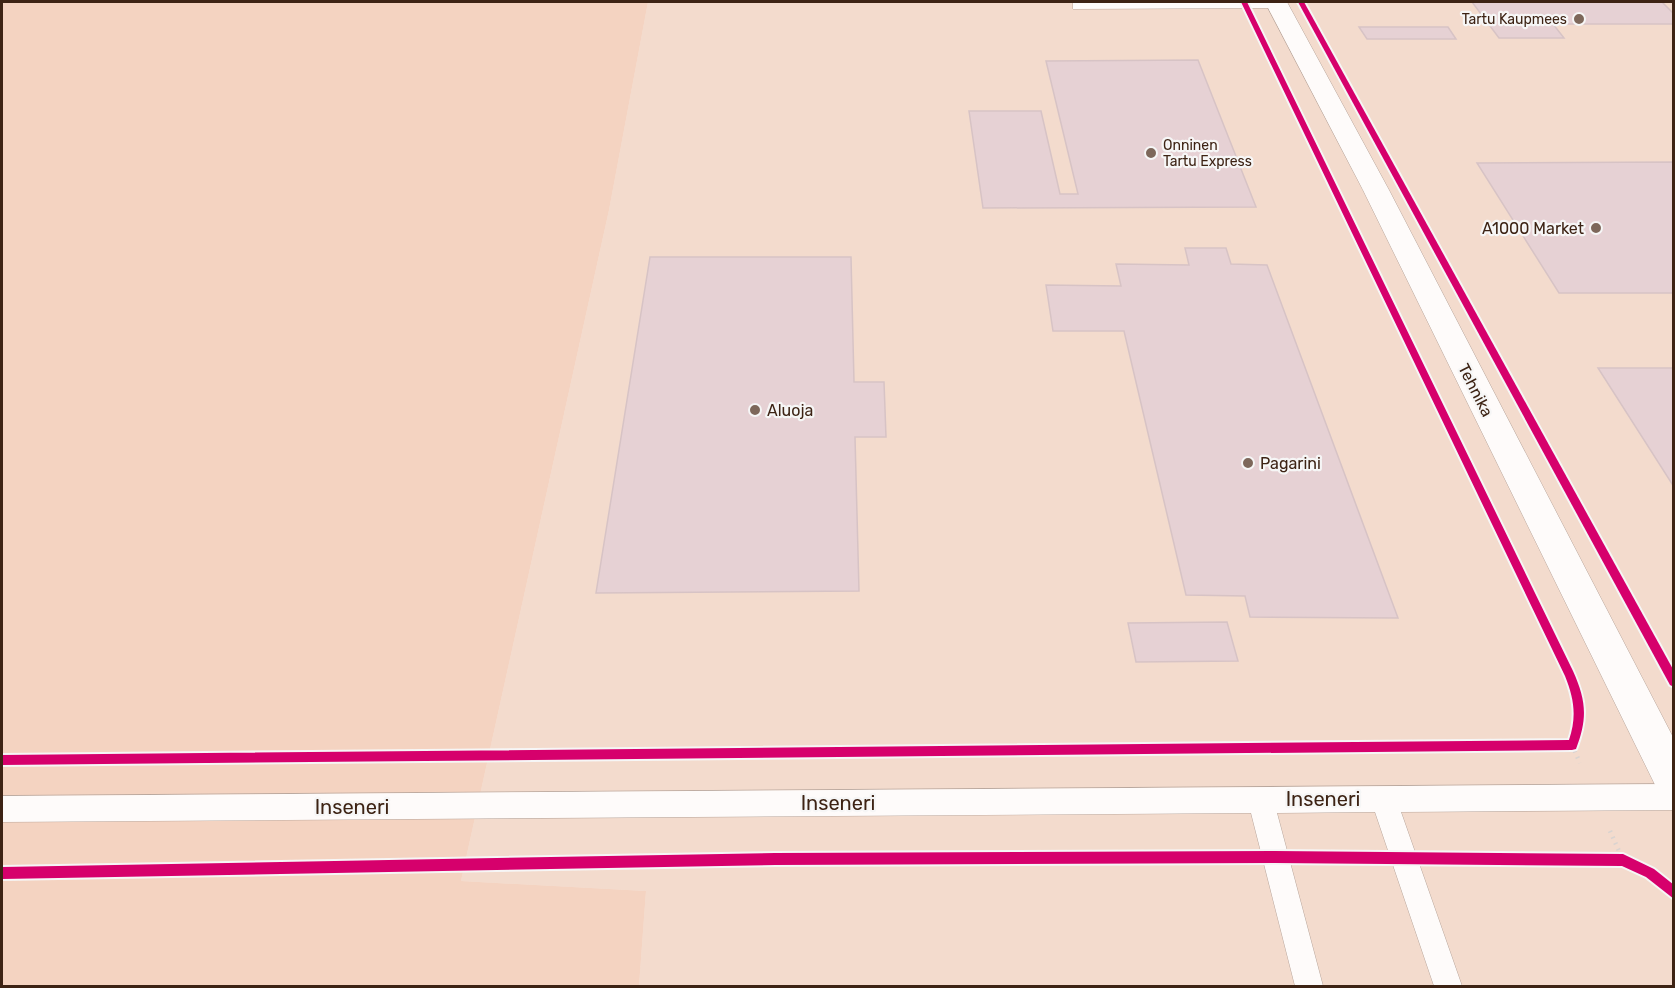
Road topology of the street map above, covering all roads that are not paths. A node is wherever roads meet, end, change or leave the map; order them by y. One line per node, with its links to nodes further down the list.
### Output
1 (1277, 3): 2 (lane); 3 (street, Tehnika)
2 (1078, 6)
3 (1674, 781)
4 (1674, 797): 5 (lane, Inseneri)
5 (1384, 799): 6 (lane, Inseneri); 9 (lane)
6 (1261, 800): 7 (lane, Inseneri); 8 (lane)
7 (2, 809)
8 (1309, 987)
9 (1448, 987)

